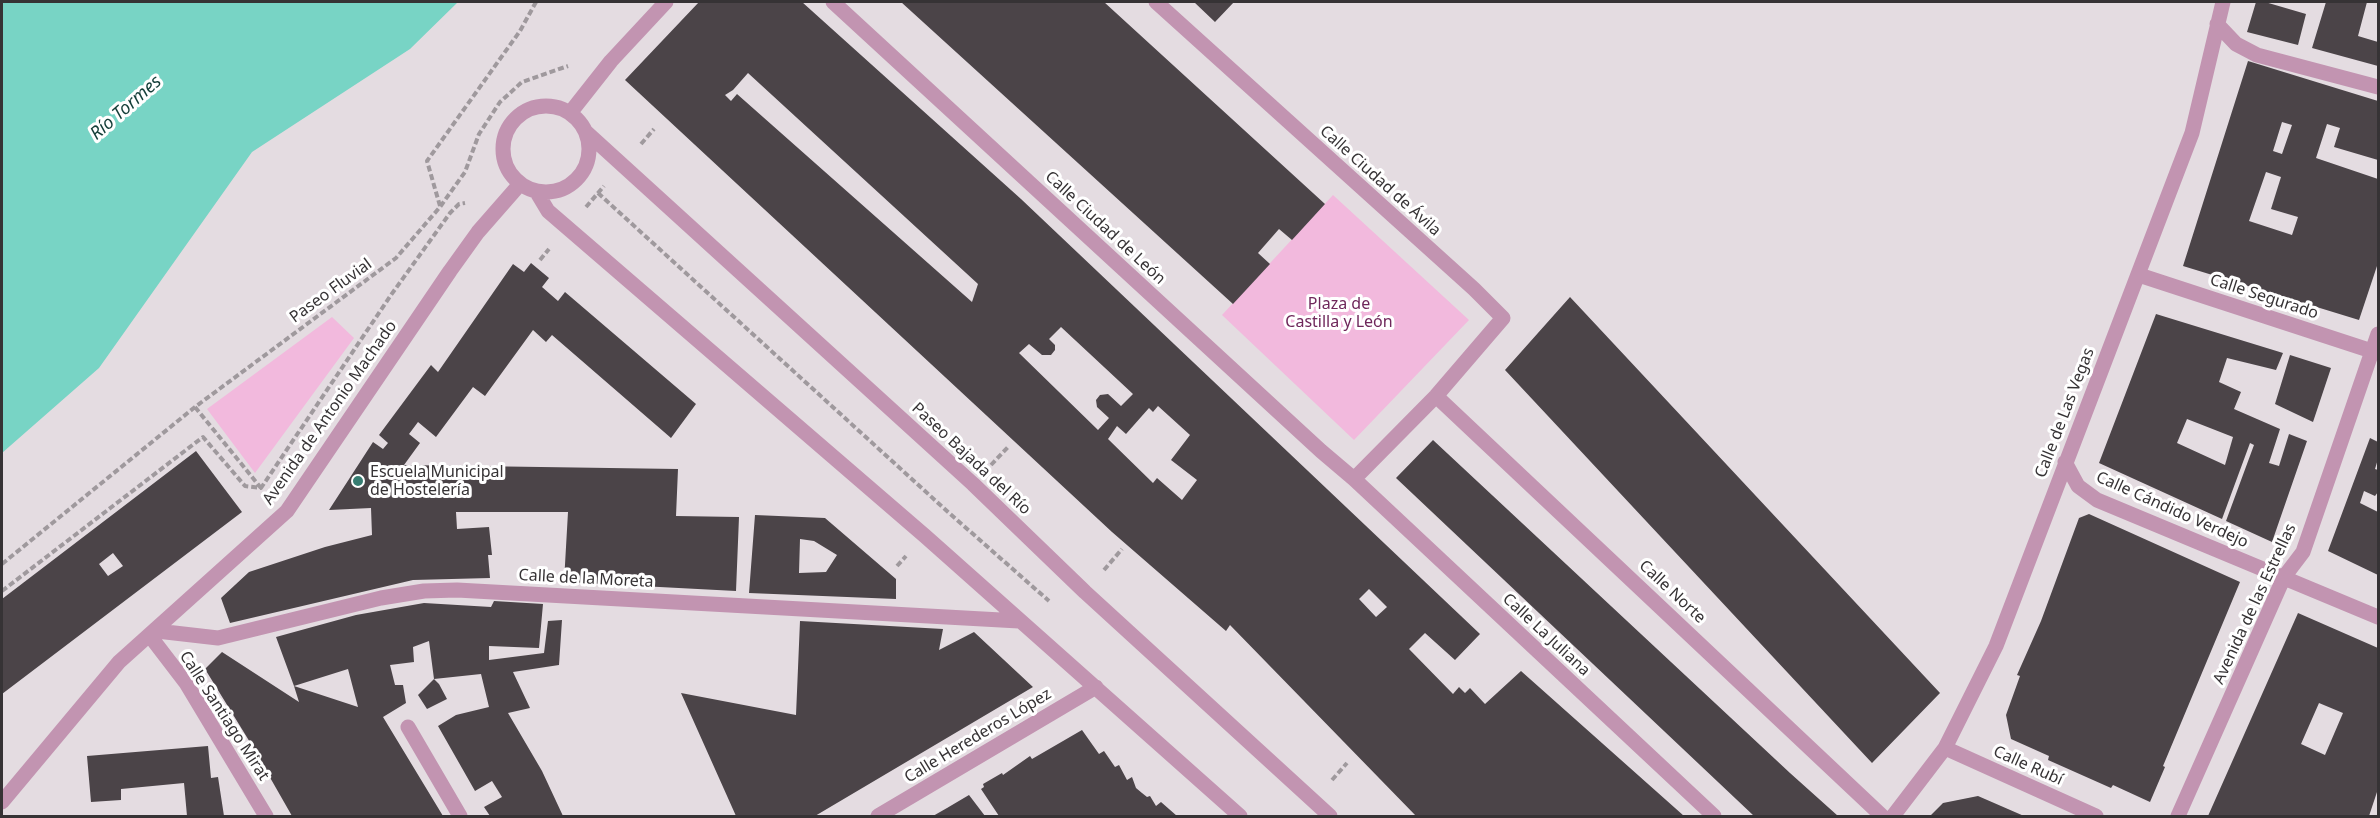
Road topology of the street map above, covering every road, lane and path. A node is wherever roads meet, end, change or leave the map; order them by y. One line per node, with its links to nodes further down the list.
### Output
1 (536, 2): 17 (path)
2 (666, 2): 9 (street)
3 (833, 2): 26 (street, Calle Ciudad de León)
4 (1156, 2): 23 (street, Calle Ciudad de Ávila)
5 (2223, 2): 6 (street, Calle de Las Vegas)
6 (2217, 24): 8 (street); 20 (street, Calle de Las Vegas)
7 (576, 58): 17 (path, Paseo Fluvial)
8 (2379, 87)
9 (570, 113): 11 (street); 13 (street)
10 (654, 129): 12 (path)
11 (585, 131): 12 (street, Paseo Bajada del Río); 14 (street)
12 (624, 164): 15 (path); 43 (street, Paseo Bajada del Río)
13 (520, 184): 14 (street); 34 (street, Avenida de Antonio Machado)
14 (536, 192): 18 (street)
15 (598, 194): 18 (path); 31 (path)
16 (468, 202): 27 (path)
17 (440, 207): 24 (path, Paseo Fluvial)
18 (568, 228): 19 (path); 33 (street)
19 (540, 260)
20 (2139, 275): 22 (street, Calle Segurado); 25 (street, Calle de Las Vegas)
21 (2379, 334): 22 (street, Avenida de las Estrellas)
22 (2376, 352): 29 (street, Avenida de las Estrellas)
23 (1436, 396): 26 (street); 45 (street, Calle Norte)
24 (195, 407): 27 (path); 28 (path, Paseo Fluvial)
25 (2065, 462): 29 (street, Calle Cándido Verdejo); 37 (street, Calle de Las Vegas)
26 (1354, 479): 44 (street, Calle La Juliana)
27 (261, 488): 30 (path)
28 (2, 564)
29 (2284, 577): 32 (street, Calle Cándido Verdejo); 48 (street, Avenida de las Estrellas)
30 (2, 591)
31 (1057, 607)
32 (2379, 617)
33 (1019, 621): 34 (street, Calle de la Moreta); 35 (street)
34 (153, 633): 38 (street, Avenida de Antonio Machado); 39 (street, Calle Santiago Mirat)
35 (1096, 687): 41 (street, Calle Herederos López); 42 (street)
36 (408, 727): 40 (street)
37 (1945, 748): 46 (street, Calle de Las Vegas); 47 (street, Calle Rubí)
38 (2, 802)
39 (266, 816)
40 (460, 816)
41 (878, 816)
42 (1240, 816)
43 (1330, 816)
44 (1714, 816)
45 (1882, 816)
46 (1893, 816)
47 (2096, 816)
48 (2178, 816)

